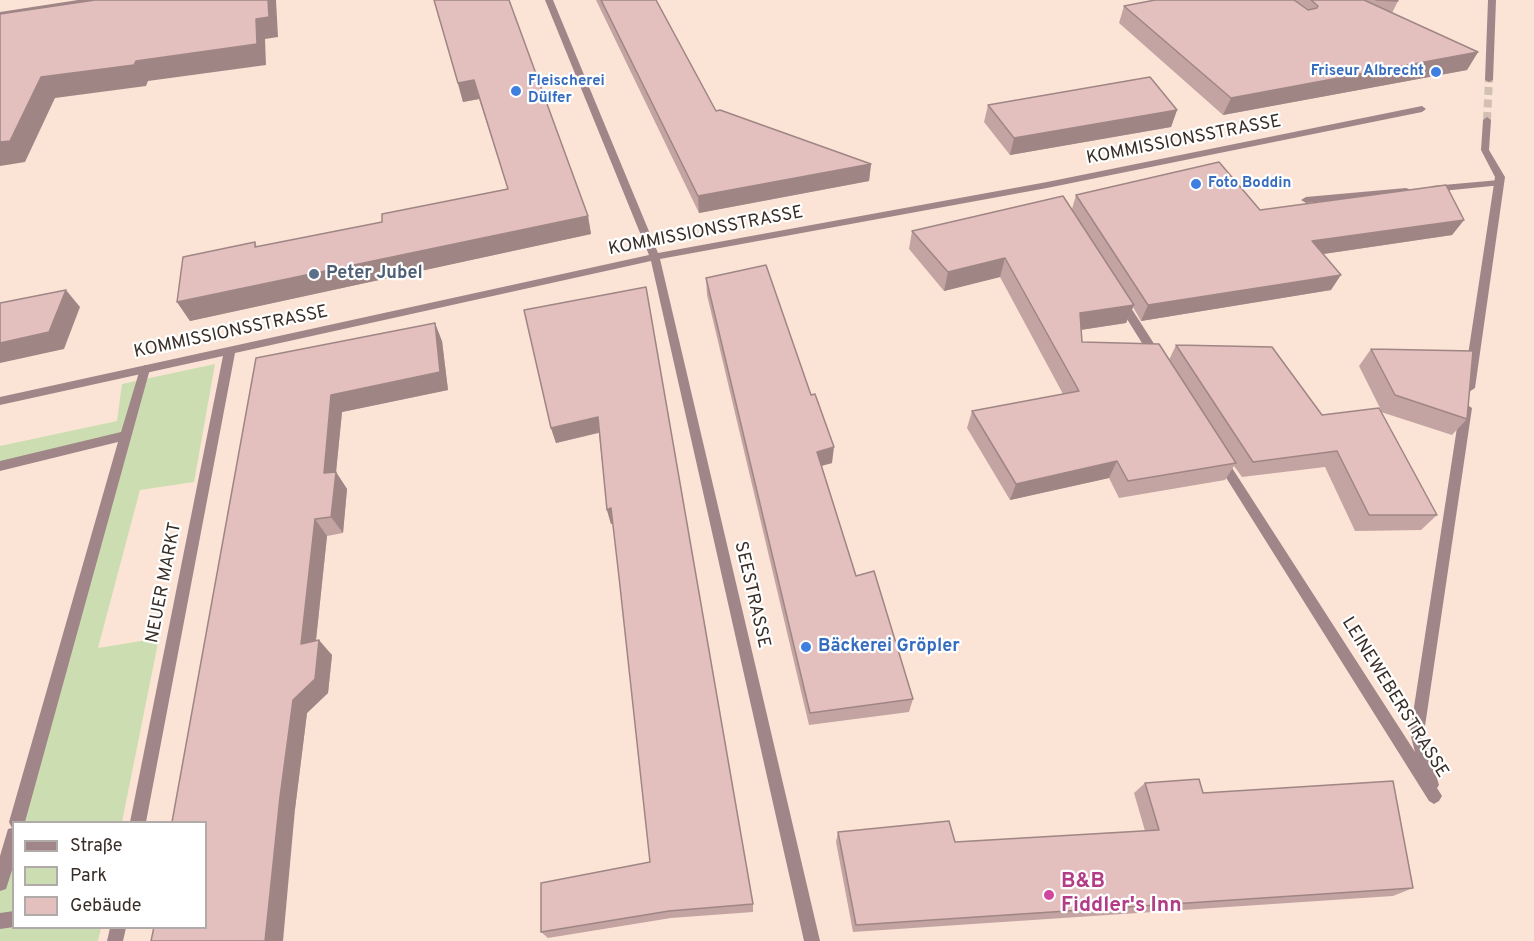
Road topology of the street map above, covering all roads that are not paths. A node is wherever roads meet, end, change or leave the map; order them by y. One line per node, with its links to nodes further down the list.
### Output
1 (93, 0): 4 (street)
2 (549, 0): 10 (street, SEESTRASSE)
3 (1492, 0): 5 (street)
4 (0, 14)
5 (1489, 80)
6 (1422, 110): 10 (street, KOMMISSIONSSTRASSE)
7 (1487, 120): 8 (street)
8 (1499, 183): 9 (street); 17 (street, LEINEWEBERSTRASSE)
9 (1306, 200)
10 (655, 257): 12 (street, KOMMISSIONSSTRASSE); 23 (street, SEESTRASSE)
11 (1117, 295): 13 (street)
12 (230, 350): 14 (street, KOMMISSIONSSTRASSE); 20 (street, NEUER MARKT)
13 (1161, 365)
14 (145, 369): 15 (street, KOMMISSIONSSTRASSE); 16 (street)
15 (0, 401)
16 (125, 436): 18 (street); 19 (street)
17 (1212, 446)
18 (0, 466)
19 (17, 821)
20 (138, 821)
21 (12, 842): 22 (street)
22 (0, 883)
23 (812, 941)

